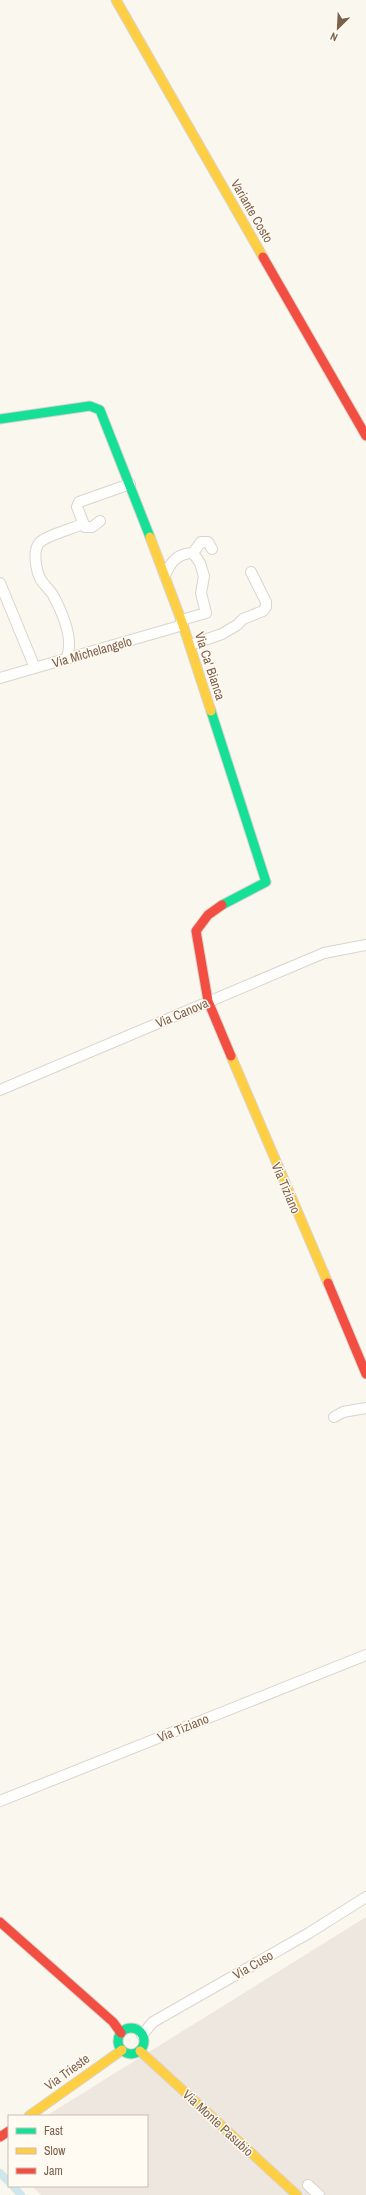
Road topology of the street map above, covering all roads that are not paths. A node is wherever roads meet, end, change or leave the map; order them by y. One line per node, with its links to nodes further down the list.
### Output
1 (116, 0): 3 (main road, Variante Costo)
2 (0, 419): 4 (main road, Via Ca' Bianca)
3 (366, 436)
4 (130, 484): 6 (street); 10 (main road, Via Ca' Bianca)
5 (100, 521): 6 (street)
6 (82, 524): 14 (street)
7 (212, 549): 8 (street)
8 (194, 553): 10 (street); 12 (street, Via Michelangelo)
9 (251, 572): 13 (street)
10 (165, 576): 12 (main road, Via Ca' Bianca)
11 (0, 583): 15 (street)
12 (182, 623): 13 (main road, Via Ca' Bianca); 14 (street, Via Michelangelo)
13 (190, 645): 18 (main road, Via Ca' Bianca)
14 (66, 659): 15 (street, Via Michelangelo)
15 (35, 668): 16 (street, Via Michelangelo)
16 (0, 678)
17 (366, 945): 18 (street, Via Canova)
18 (208, 1001): 19 (street, Via Canova); 20 (main road, Via Tiziano)
19 (0, 1090)
20 (366, 1374)
21 (366, 1408): 22 (street)
22 (334, 1417)
23 (366, 1655): 24 (street, Via Tiziano)
24 (0, 1801)
25 (366, 1897): 28 (street, Via Cuso)
26 (0, 1922): 27 (main road)
27 (121, 2033): 28 (main road); 29 (main road)
28 (142, 2035): 30 (main road)
29 (122, 2050): 30 (main road); 31 (main road, Via Trieste)
30 (140, 2051): 33 (main road, Via Monte Pasubio)
31 (30, 2115)
32 (308, 2185): 34 (street)
33 (297, 2195)
34 (319, 2195)

